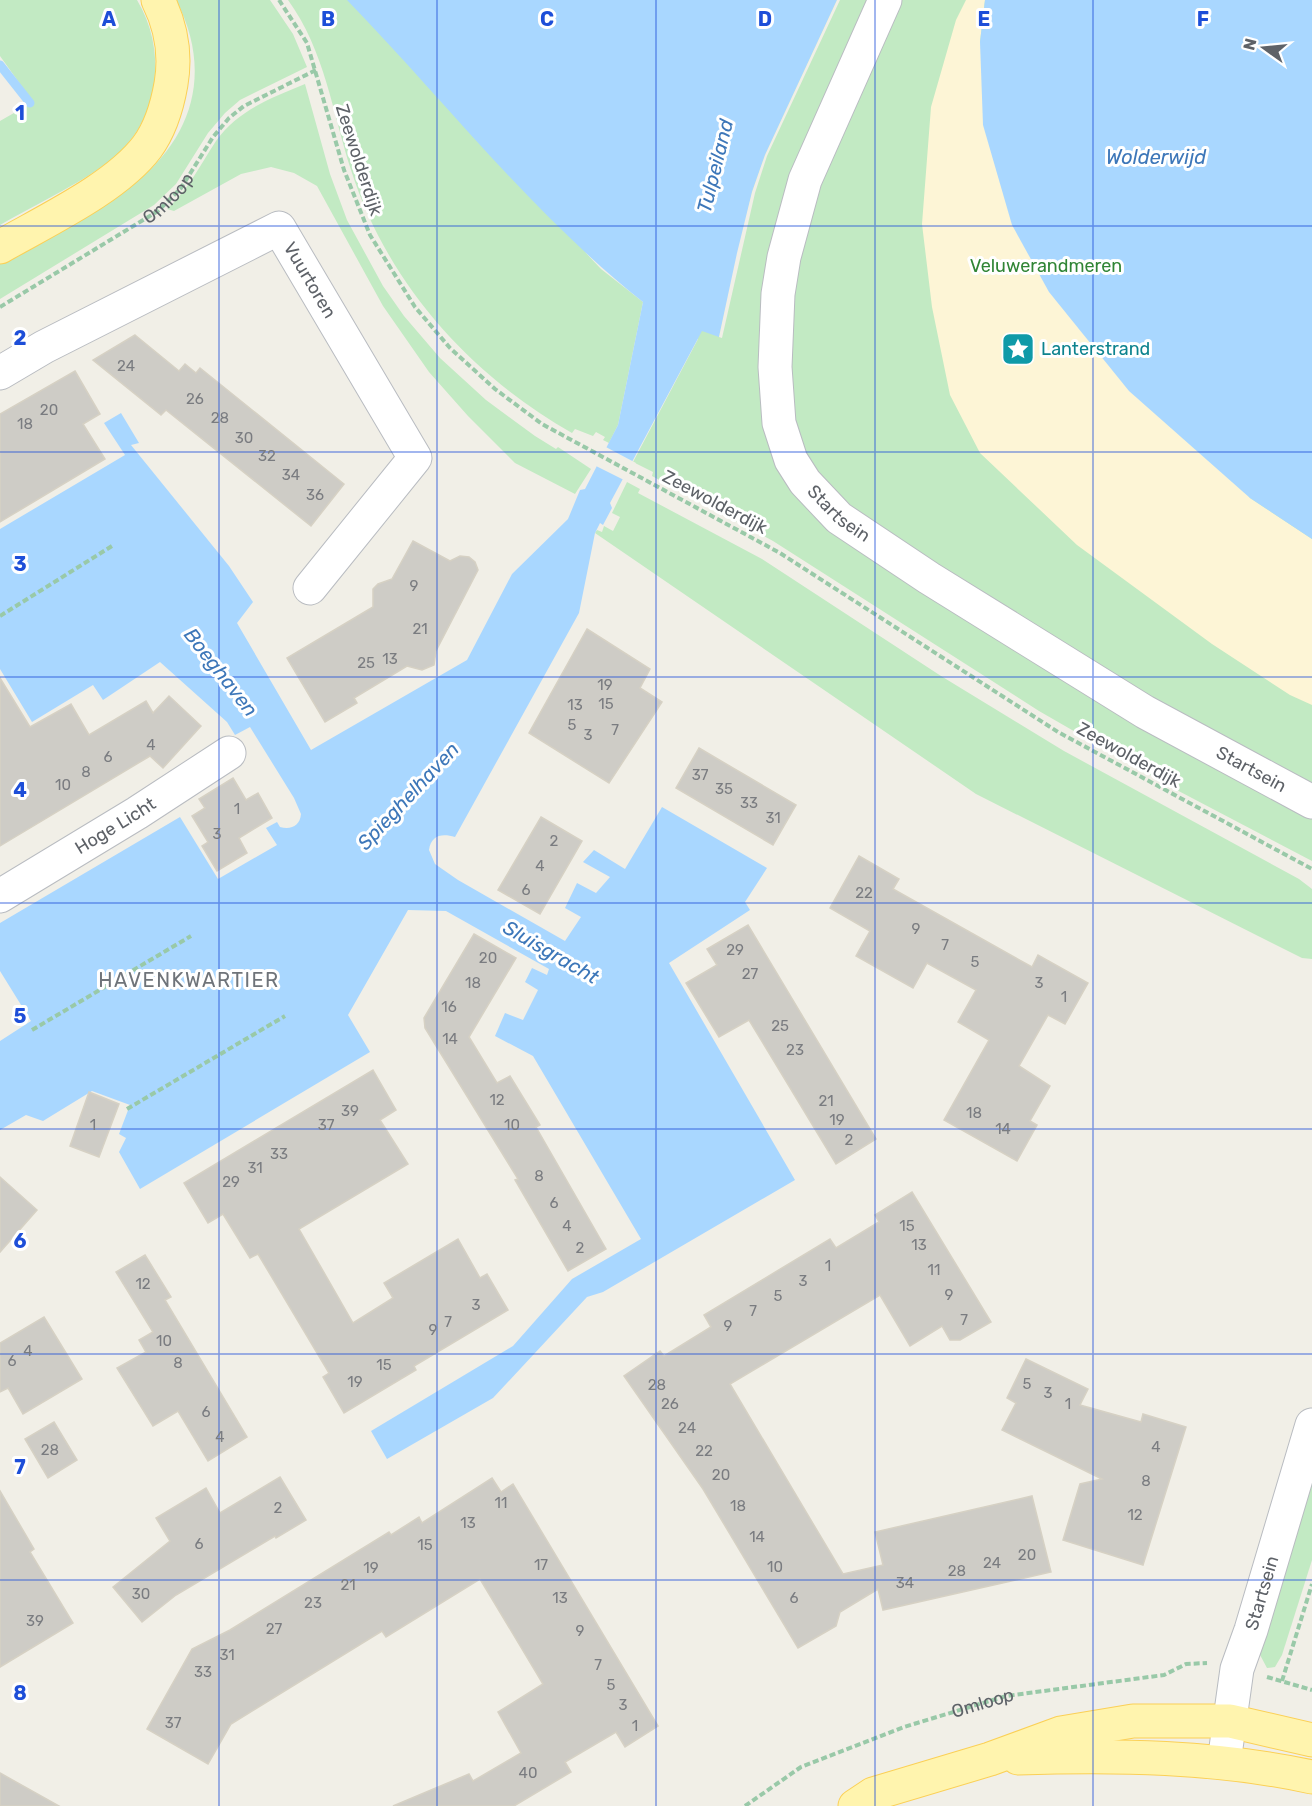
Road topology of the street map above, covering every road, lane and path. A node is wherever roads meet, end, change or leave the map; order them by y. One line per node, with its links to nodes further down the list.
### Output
1 (158, 0): 5 (main road)
2 (279, 0): 4 (path, Zeewolderdijk)
3 (885, 0): 12 (street, Startsein)
4 (316, 70): 6 (path, Omloop); 13 (path, Zeewolderdijk)
5 (0, 247)
6 (0, 307)
7 (0, 373): 9 (street, Vuurtoren)
8 (112, 546): 10 (path)
9 (310, 588)
10 (0, 616)
11 (229, 753): 14 (street, Hoge Licht)
12 (1312, 802)
13 (1312, 869)
14 (0, 896)
15 (191, 936): 17 (path)
16 (285, 1016): 18 (path)
17 (32, 1030)
18 (127, 1109)
19 (1312, 1425): 21 (street, Startsein)
20 (1312, 1584): 22 (path)
21 (1237, 1669): 22 (path, Omloop); 24 (street, Startsein); 29 (path, Omloop)
22 (1282, 1681): 23 (path, Omloop)
23 (1312, 1690)
24 (1230, 1721): 25 (main road); 26 (main road); 27 (street, Startsein)
25 (1312, 1740)
26 (990, 1759): 27 (main road); 30 (main road)
27 (1224, 1762): 28 (main road)
28 (1312, 1778)
29 (745, 1806)
30 (855, 1806)

